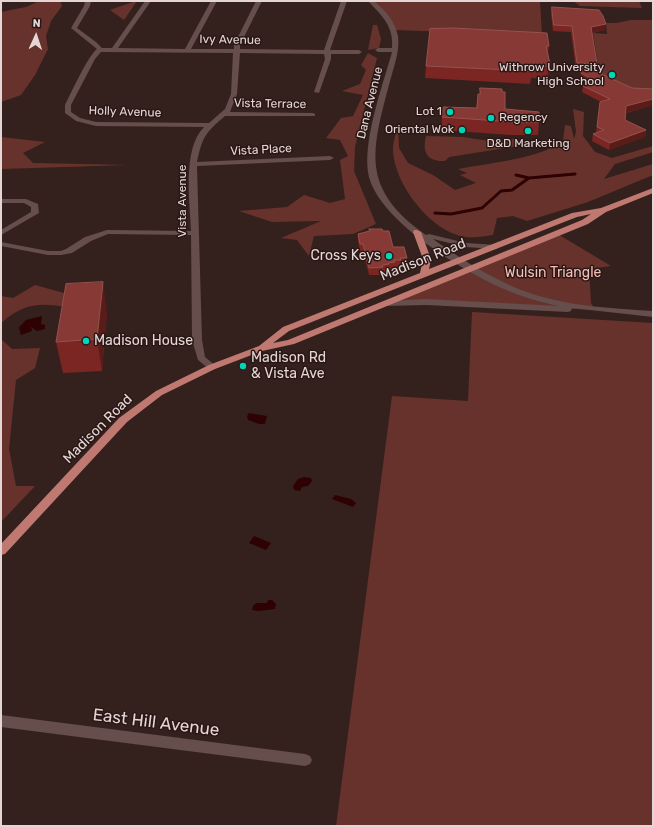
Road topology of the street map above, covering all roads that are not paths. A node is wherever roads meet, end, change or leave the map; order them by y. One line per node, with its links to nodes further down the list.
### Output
1 (88, 1): 8 (street)
2 (148, 1): 9 (street)
3 (214, 1): 10 (street)
4 (259, 1): 13 (street)
5 (371, 1): 12 (street, Dana Avenue)
6 (344, 2): 7 (street); 14 (street)
7 (351, 3)
8 (100, 50): 9 (street, Ivy Avenue); 19 (street, Holly Avenue)
9 (114, 50): 10 (street, Ivy Avenue)
10 (187, 50): 13 (street, Ivy Avenue)
11 (378, 50): 12 (street)
12 (395, 50): 25 (street, Dana Avenue)
13 (236, 51): 14 (street, Ivy Avenue); 17 (street)
14 (328, 52): 15 (street, Ivy Avenue); 16 (street)
15 (359, 52)
16 (318, 92)
17 (225, 114): 18 (street, Vista Terrace); 19 (street, Vista Avenue)
18 (313, 115)
19 (209, 125): 21 (street, Vista Avenue)
20 (330, 158): 21 (street, Vista Place)
21 (193, 164): 27 (street, Vista Avenue)
22 (653, 190): 24 (main road, Madison Road)
23 (1, 201): 26 (street)
24 (603, 210): 29 (main road, Madison Road); 31 (main road, Madison Road)
25 (417, 232): 29 (street); 30 (street, Dana Avenue); 32 (main road)
26 (1, 233)
27 (194, 233): 28 (street); 38 (street, Vista Avenue)
28 (1, 244)
29 (494, 247): 30 (main road, Madison Road)
30 (459, 261): 31 (street, Dana Avenue); 32 (main road, Madison Road); 36 (main road)
31 (473, 269): 33 (main road, Madison Road); 34 (street, Dana Avenue)
32 (424, 275): 37 (main road, Madison Road)
33 (386, 304): 34 (street); 36 (main road, Madison Road)
34 (595, 310): 35 (street)
35 (653, 314)
36 (357, 316): 37 (main road, Madison Road)
37 (259, 349): 38 (main road, Madison Road)
38 (212, 367): 39 (main road, Madison Road)
39 (1, 551)
40 (1, 721): 41 (street, East Hill Avenue)
41 (305, 760)

